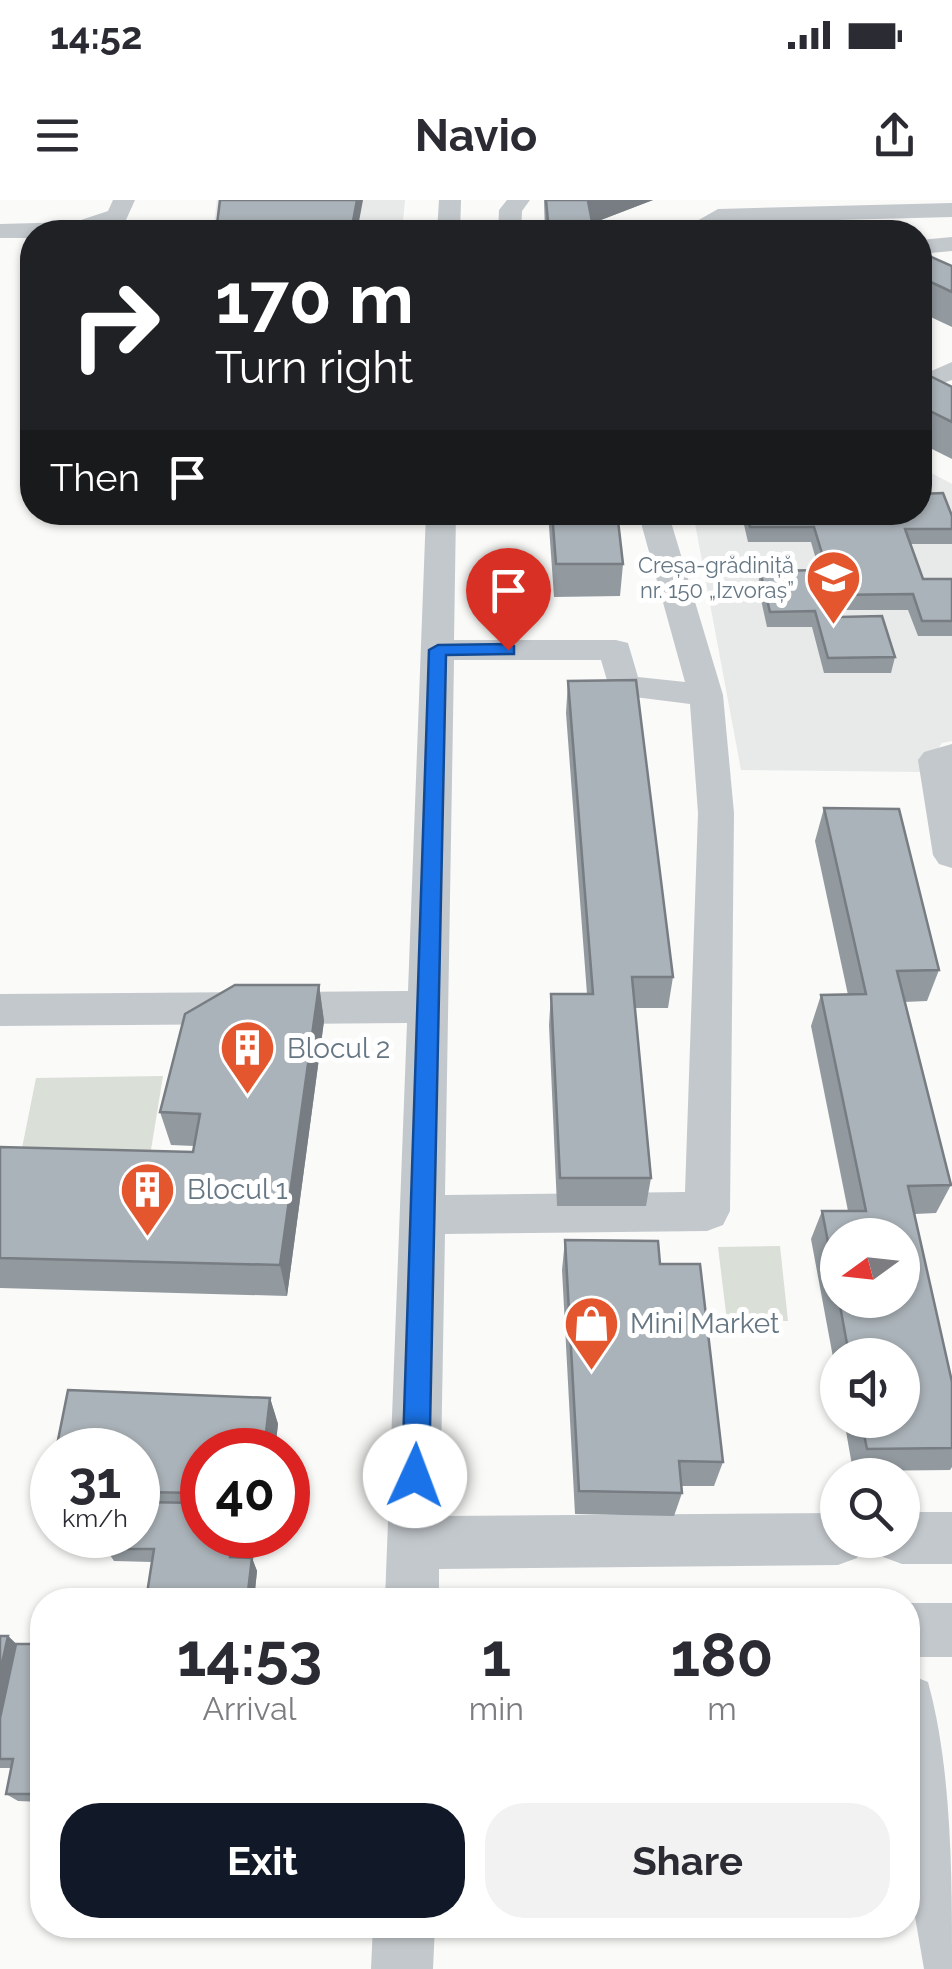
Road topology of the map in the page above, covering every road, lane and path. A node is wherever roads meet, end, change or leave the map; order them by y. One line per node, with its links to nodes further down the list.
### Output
1 (124, 200): 4 (street)
2 (900, 210): 3 (street); 5 (street); 6 (street)
3 (952, 210)
4 (109, 220)
5 (711, 220)
6 (906, 220)
7 (441, 525): 9 (street)
8 (658, 525): 10 (street)
9 (438, 650): 10 (street); 13 (street)
10 (706, 696): 15 (street)
11 (952, 756): 12 (street)
12 (952, 855)
13 (428, 1008): 14 (street); 15 (street)
14 (0, 1010)
15 (423, 1216): 19 (street)
16 (920, 1538): 17 (street)
17 (952, 1538)
18 (820, 1539): 19 (street)
19 (413, 1543): 20 (street)
20 (412, 1588)
21 (920, 1630): 22 (street)
22 (952, 1630)
23 (920, 1773): 25 (street)
24 (403, 1938): 26 (street)
25 (952, 1962)
26 (402, 1969)

